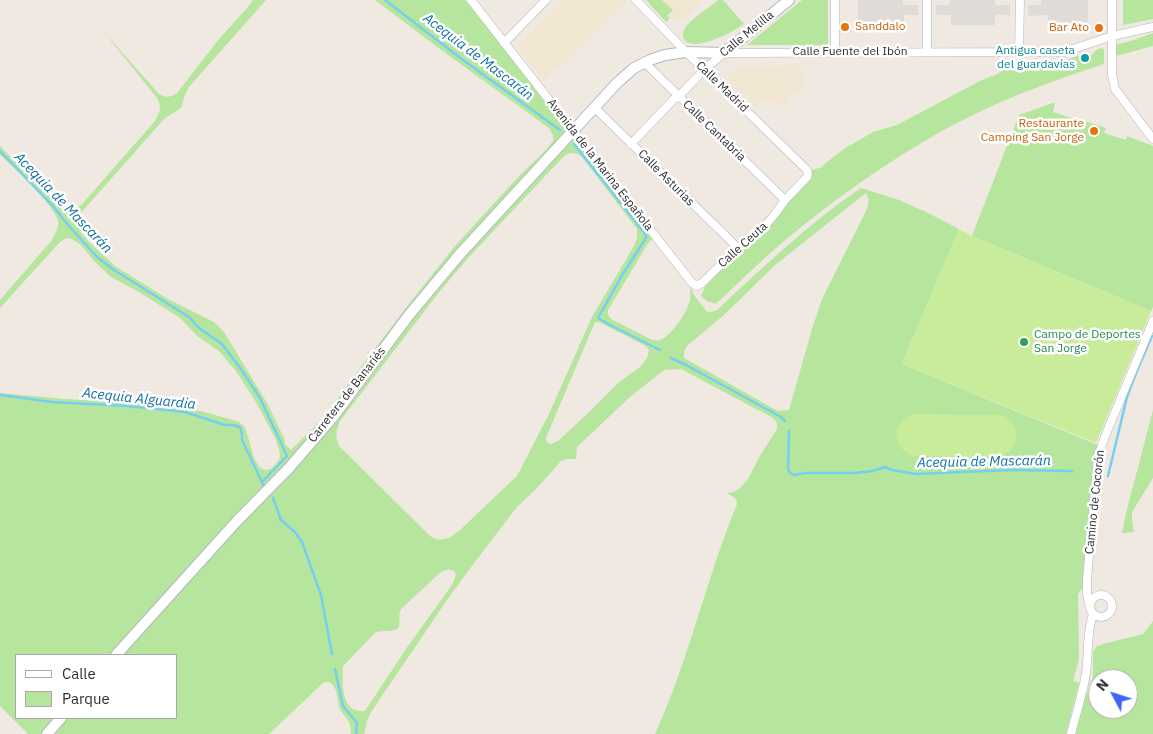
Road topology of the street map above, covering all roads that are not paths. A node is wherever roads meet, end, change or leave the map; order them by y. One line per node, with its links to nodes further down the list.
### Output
1 (471, 0): 11 (street, Avenida de la Marina Española)
2 (546, 0): 11 (street)
3 (636, 0): 12 (street, Calle Madrid)
4 (789, 0): 16 (street, Calle Melilla)
5 (835, 0): 13 (street)
6 (927, 0): 14 (street)
7 (1020, 0): 15 (street)
8 (1112, 0): 10 (street)
9 (1153, 27): 10 (street, Calle Fuente del Ibón)
10 (1112, 36): 15 (street, Calle Fuente del Ibón); 22 (street)
11 (504, 42): 21 (street, Avenida de la Marina Española)
12 (686, 52): 16 (street, Calle Fuente del Ibón); 17 (street, Calle Fuente del Ibón); 18 (street, Calle Madrid)
13 (835, 52): 14 (street, Calle Fuente del Ibón); 16 (street, Calle Fuente del Ibón)
14 (927, 52): 15 (street, Calle Fuente del Ibón)
15 (1019, 52)
16 (724, 53): 18 (street, Calle Melilla)
17 (644, 62): 19 (street, Calle Cantabria); 20 (street, Calle Fuente del Ibón)
18 (705, 69): 19 (street, Calle Melilla); 24 (street, Calle Madrid)
19 (678, 96): 23 (street, Calle Melilla); 25 (street, Calle Cantabria)
20 (595, 107): 21 (street, Calle Fuente del Ibón); 23 (street, Calle Asturias)
21 (573, 131): 27 (street, Avenida de la Marina Española); 31 (street, Carretera de Banariés)
22 (1153, 139)
23 (631, 144): 26 (street, Calle Asturias)
24 (808, 173): 25 (street, Calle Ceuta)
25 (784, 200): 26 (street, Calle Ceuta)
26 (738, 248): 27 (street, Calle Ceuta)
27 (692, 283)
28 (1153, 321): 29 (street, Camino de Cocorón)
29 (1089, 604): 30 (street); 30 (street)
30 (1093, 614): 34 (street)
31 (117, 654)
32 (60, 719): 33 (street)
33 (47, 734)
34 (1071, 734)

